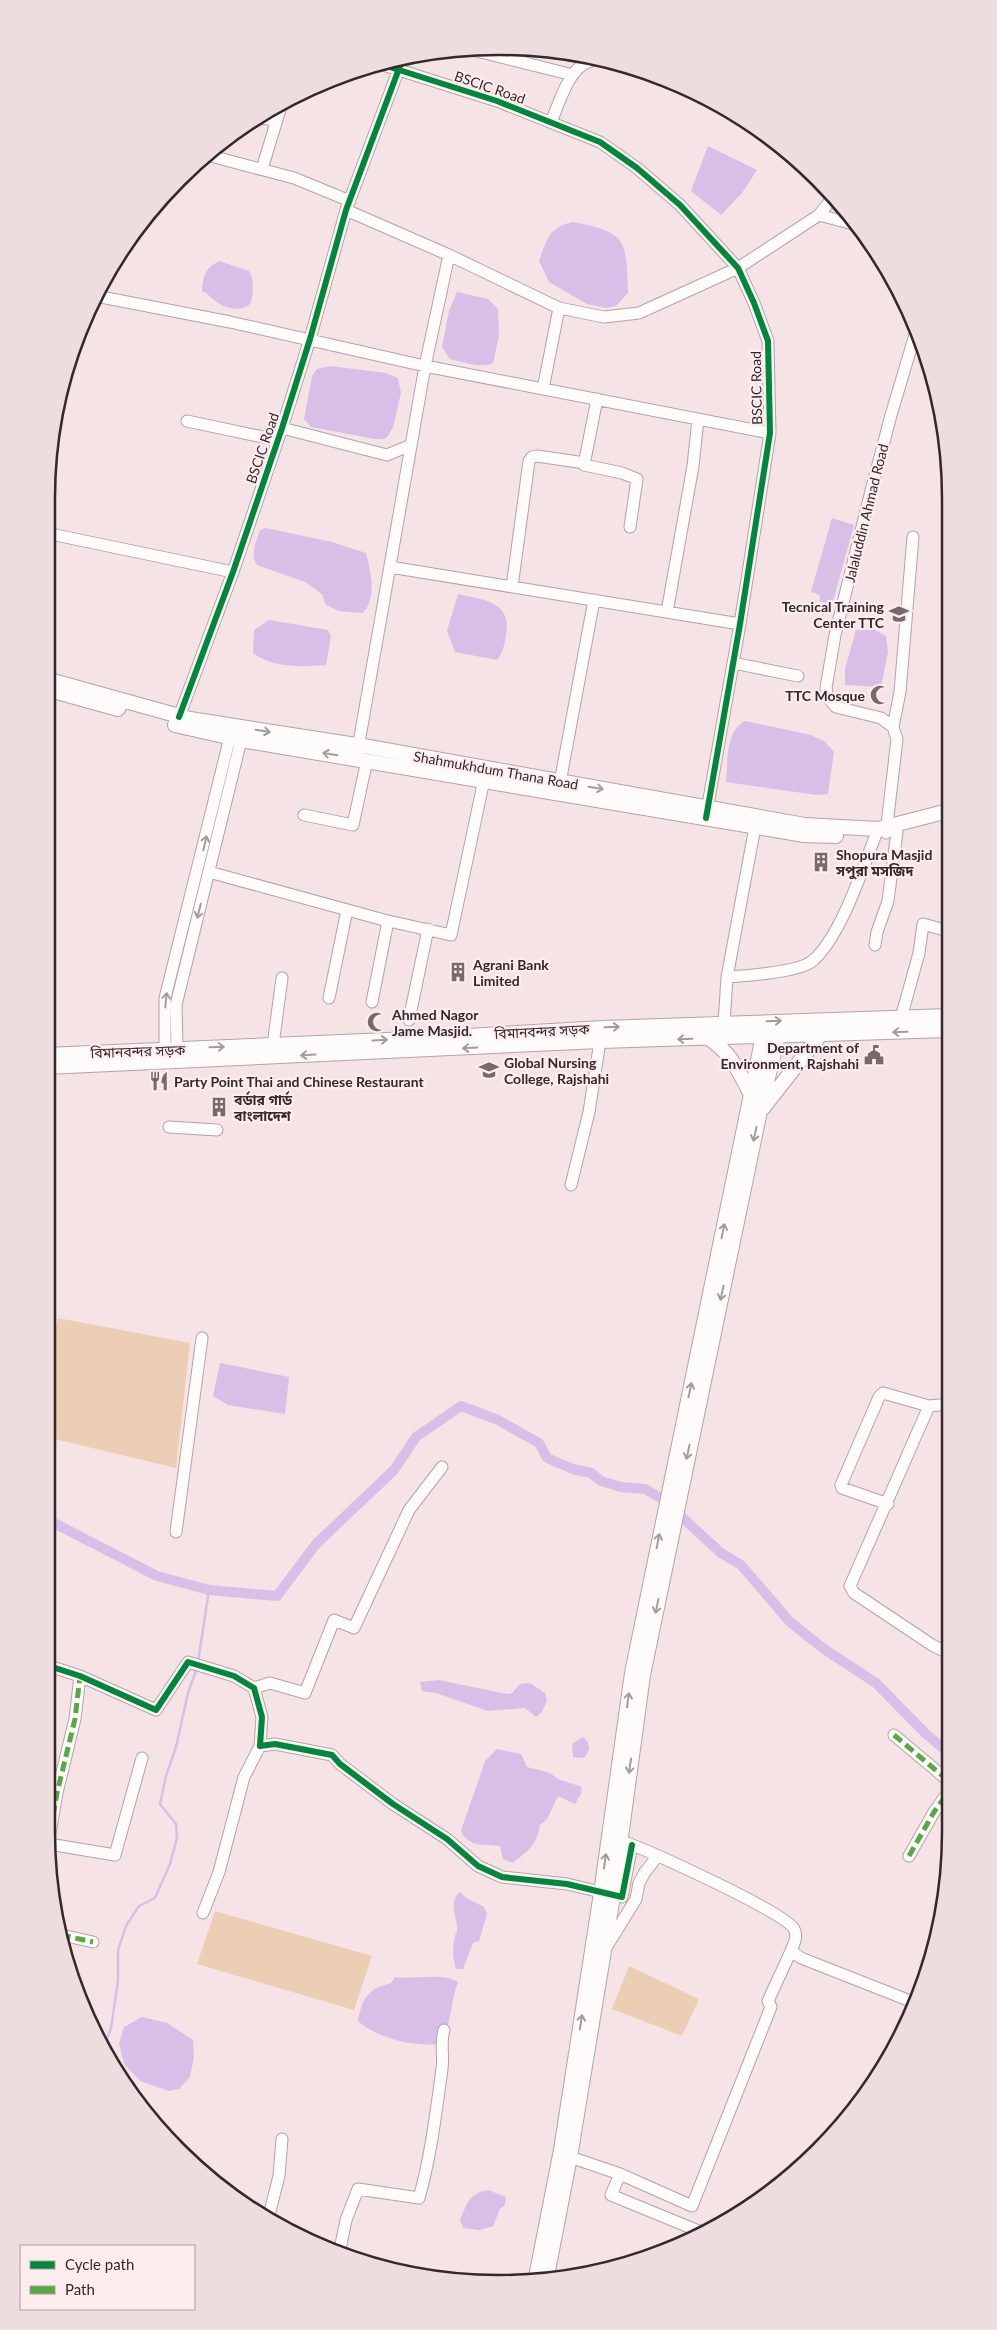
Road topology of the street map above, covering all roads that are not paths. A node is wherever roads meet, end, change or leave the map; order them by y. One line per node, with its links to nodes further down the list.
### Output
1 (506, 55): 3 (street)
2 (525, 56): 3 (street)
3 (524, 62): 8 (street)
4 (583, 64): 8 (street)
5 (401, 66): 7 (street, BSCIC Road)
6 (392, 68): 7 (street, BSCIC Road)
7 (400, 71): 12 (street, BSCIC Road); 16 (street, BSCIC Road)
8 (572, 75): 12 (street)
9 (279, 113): 11 (street)
10 (269, 119): 11 (street)
11 (277, 120): 14 (street)
12 (552, 122): 20 (street, BSCIC Road)
13 (216, 157): 14 (street)
14 (262, 169): 16 (street)
15 (829, 203): 17 (street)
16 (348, 205): 19 (street); 23 (street, BSCIC Road)
17 (819, 216): 18 (street); 20 (street)
18 (845, 222)
19 (448, 255): 22 (street); 25 (street)
20 (738, 268): 22 (street); 31 (street, BSCIC Road)
21 (103, 298): 23 (street, BSCIC Road)
22 (559, 308): 26 (street)
23 (310, 340): 25 (street, BSCIC Road); 30 (street, BSCIC Road)
24 (913, 342): 49 (street, Jalaluddin Ahmad Road)
25 (425, 366): 26 (street, BSCIC Road); 33 (street)
26 (543, 389): 27 (street, BSCIC Road)
27 (597, 399): 28 (street, BSCIC Road); 34 (street)
28 (698, 419): 31 (street, BSCIC Road); 42 (street)
29 (187, 422): 32 (street)
30 (282, 428): 32 (street, BSCIC Road); 33 (street)
31 (770, 433): 43 (street, BSCIC Road)
32 (277, 440): 39 (street, BSCIC Road)
33 (411, 445): 38 (street)
34 (585, 463): 35 (street); 40 (street)
35 (630, 527)
36 (55, 535): 39 (street)
37 (913, 537): 49 (street)
38 (390, 567): 40 (street); 51 (street)
39 (233, 572): 48 (street, BSCIC Road)
40 (512, 587): 41 (street)
41 (594, 600): 42 (street); 53 (street)
42 (667, 612): 43 (street)
43 (740, 624): 44 (street, BSCIC Road)
44 (733, 663): 45 (street); 54 (street, BSCIC Road)
45 (798, 676)
46 (55, 682): 48 (main road, Shahmukhdum Thana Road)
47 (55, 692): 50 (main road, Shahmukhdum Thana Road)
48 (179, 717): 50 (main road, Shahmukhdum Thana Road)
49 (893, 727): 59 (street)
50 (237, 733): 51 (main road, Shahmukhdum Thana Road); 60 (street); 81 (street, one-way to 50)
51 (361, 755): 52 (main road, Shahmukhdum Thana Road); 53 (main road, Shahmukhdum Thana Road); 56 (street)
52 (484, 780): 53 (main road, Shahmukhdum Thana Road); 63 (street)
53 (559, 787): 54 (main road, Shahmukhdum Thana Road)
54 (706, 813): 58 (main road, Shahmukhdum Thana Road); 59 (main road, Shahmukhdum Thana Road)
55 (942, 813): 59 (main road, Shahmukhdum Thana Road)
56 (304, 815)
57 (942, 822): 59 (main road, Shahmukhdum Thana Road)
58 (755, 827): 59 (main road, Shahmukhdum Thana Road); 66 (street)
59 (885, 832): 65 (street); 66 (street)
60 (208, 872): 61 (street); 81 (street, one-way to 81)
61 (347, 910): 62 (street); 68 (street)
62 (388, 921): 63 (street); 69 (street)
63 (428, 929): 72 (street)
64 (942, 929): 71 (street)
65 (875, 945)
66 (727, 977): 73 (street)
67 (282, 978): 80 (street)
68 (329, 998)
69 (372, 1002)
70 (942, 1016): 71 (main road, বিমানবন্দর সড়ক)
71 (901, 1018): 73 (main road, বিমানবন্দর সড়ক, one-way to 71)
72 (409, 1020)
73 (724, 1024): 80 (main road, বিমানবন্দর সড়ক, one-way to 73)
74 (942, 1030): 75 (main road, বিমানবন্দর সড়ক, one-way to 75)
75 (821, 1034): 77 (main road, বিমানবন্দর সড়ক); 86 (main road)
76 (763, 1036): 77 (main road, বিমানবন্দর সড়ক); 78 (main road, বিমানবন্দর সড়ক); 85 (main road)
77 (778, 1036): 86 (main road)
78 (708, 1038): 79 (main road, বিমানবন্দর সড়ক, one-way to 79); 85 (main road)
79 (600, 1041): 83 (main road, বিমানবন্দর সড়ক, one-way to 83); 89 (street)
80 (273, 1045): 81 (main road, বিমানবন্দর সড়ক, one-way to 80)
81 (171, 1049): 83 (main road, বিমানবন্দর সড়ক)
82 (55, 1055): 83 (main road, বিমানবন্দর সড়ক)
83 (100, 1058): 84 (main road, বিমানবন্দর সড়ক)
84 (55, 1066)
85 (751, 1095): 94 (main road, one-way to 85)
86 (760, 1111): 94 (main road, one-way to 94)
87 (169, 1127): 88 (street)
88 (217, 1130)
89 (570, 1185)
90 (202, 1338): 97 (street)
91 (942, 1405): 92 (street)
92 (929, 1406): 95 (street); 95 (street)
93 (442, 1467): 101 (street)
94 (674, 1492): 96 (main road)
95 (888, 1504): 98 (street)
96 (668, 1521): 108 (main road, one-way to 108); 112 (main road, one-way to 96)
97 (176, 1532)
98 (942, 1650)
99 (55, 1669): 100 (street)
100 (80, 1676): 101 (street); 106 (street)
101 (254, 1688): 103 (street)
102 (894, 1735): 105 (street)
103 (260, 1746): 112 (street); 113 (street)
104 (142, 1758): 109 (street)
105 (942, 1775)
106 (55, 1797)
107 (942, 1801): 110 (street)
108 (626, 1843): 111 (street); 112 (main road)
109 (55, 1845)
110 (908, 1856)
111 (657, 1857): 116 (street); 117 (street)
112 (607, 1894): 116 (main road); 127 (main road, one-way to 112)
113 (203, 1913)
114 (68, 1936): 115 (street)
115 (93, 1942)
116 (604, 1951): 121 (main road)
117 (791, 1951): 118 (street); 122 (street)
118 (908, 2000)
119 (444, 2030): 125 (street)
120 (282, 2139): 123 (street)
121 (570, 2157): 122 (street); 126 (main road)
122 (620, 2174): 124 (street)
123 (270, 2211)
124 (694, 2229)
125 (341, 2246)
126 (548, 2272)
127 (537, 2273)

